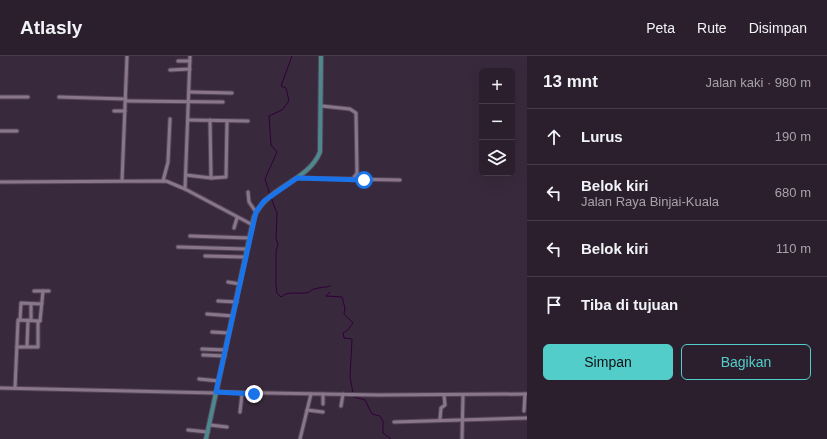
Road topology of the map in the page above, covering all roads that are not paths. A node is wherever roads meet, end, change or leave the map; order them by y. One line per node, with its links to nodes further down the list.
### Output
1 (127, 56): 13 (street)
2 (190, 56): 5 (street)
3 (321, 56): 16 (main road)
4 (178, 61): 5 (street)
5 (190, 61): 6 (street)
6 (190, 69): 7 (street); 8 (street)
7 (170, 70)
8 (190, 92): 9 (street); 15 (street)
9 (232, 93)
10 (0, 97): 11 (street)
11 (28, 97)
12 (59, 97): 13 (street)
13 (126, 100): 15 (street); 18 (street)
14 (223, 102): 15 (street)
15 (190, 103): 20 (street)
16 (322, 106): 26 (street); 29 (main road)
17 (114, 110): 18 (street)
18 (125, 111): 33 (street)
19 (170, 119): 34 (street)
20 (189, 120): 21 (street); 27 (street)
21 (210, 120): 22 (street); 28 (street)
22 (227, 121): 23 (street); 28 (street)
23 (248, 121)
24 (0, 131): 25 (street)
25 (17, 131)
26 (357, 173): 30 (street); 31 (street)
27 (186, 175): 28 (street); 36 (street)
28 (211, 178)
29 (297, 178): 30 (street); 38 (main road)
30 (352, 180): 31 (street)
31 (364, 180): 32 (street)
32 (400, 180)
33 (122, 181): 34 (street); 35 (street)
34 (163, 181): 36 (street)
35 (0, 182)
36 (186, 189): 39 (street)
37 (248, 192): 38 (street)
38 (256, 212): 40 (main road)
39 (237, 218): 40 (street); 41 (street)
40 (252, 224): 43 (main road)
41 (234, 228)
42 (190, 236): 43 (street)
43 (249, 238): 45 (main road)
44 (178, 247): 45 (street)
45 (247, 249): 47 (main road)
46 (205, 256): 47 (street)
47 (245, 257): 49 (main road)
48 (228, 282): 49 (street)
49 (240, 284): 54 (main road)
50 (34, 291): 51 (street)
51 (43, 291): 52 (street); 56 (street)
52 (49, 291)
53 (218, 301): 54 (street)
54 (236, 302): 58 (main road)
55 (31, 304): 56 (street); 59 (street); 60 (street)
56 (42, 304): 61 (street)
57 (208, 314): 58 (street)
58 (233, 316): 63 (main road)
59 (20, 320): 60 (street); 65 (street)
60 (29, 320): 61 (street); 64 (street)
61 (40, 321): 64 (street)
62 (212, 332): 63 (street)
63 (229, 333): 67 (main road)
64 (27, 346): 65 (street)
65 (17, 347): 73 (street)
66 (202, 349): 67 (street)
67 (226, 350): 69 (main road)
68 (202, 355): 69 (street)
69 (225, 356): 71 (main road)
70 (199, 379): 71 (street)
71 (220, 381): 74 (main road)
72 (0, 388): 73 (street)
73 (15, 388): 74 (street)
74 (216, 393): 75 (street); 92 (main road)
75 (242, 394): 76 (street); 86 (street)
76 (311, 394): 77 (street); 84 (street)
77 (323, 394): 78 (street); 82 (street)
78 (343, 394): 80 (street); 83 (street)
79 (526, 394): 81 (street); 85 (street)
80 (444, 395): 81 (street); 89 (street)
81 (463, 395): 90 (street)
82 (323, 404)
83 (341, 406)
84 (307, 410): 87 (street); 97 (street)
85 (524, 411)
86 (240, 412)
87 (323, 412)
88 (527, 418): 90 (street)
89 (440, 419): 90 (street); 91 (street)
90 (463, 419): 98 (street)
91 (394, 422)
92 (210, 425): 93 (street); 95 (main road)
93 (227, 426)
94 (188, 430): 95 (street)
95 (208, 432): 96 (main road)
96 (206, 439)
97 (300, 439)
98 (462, 439)

